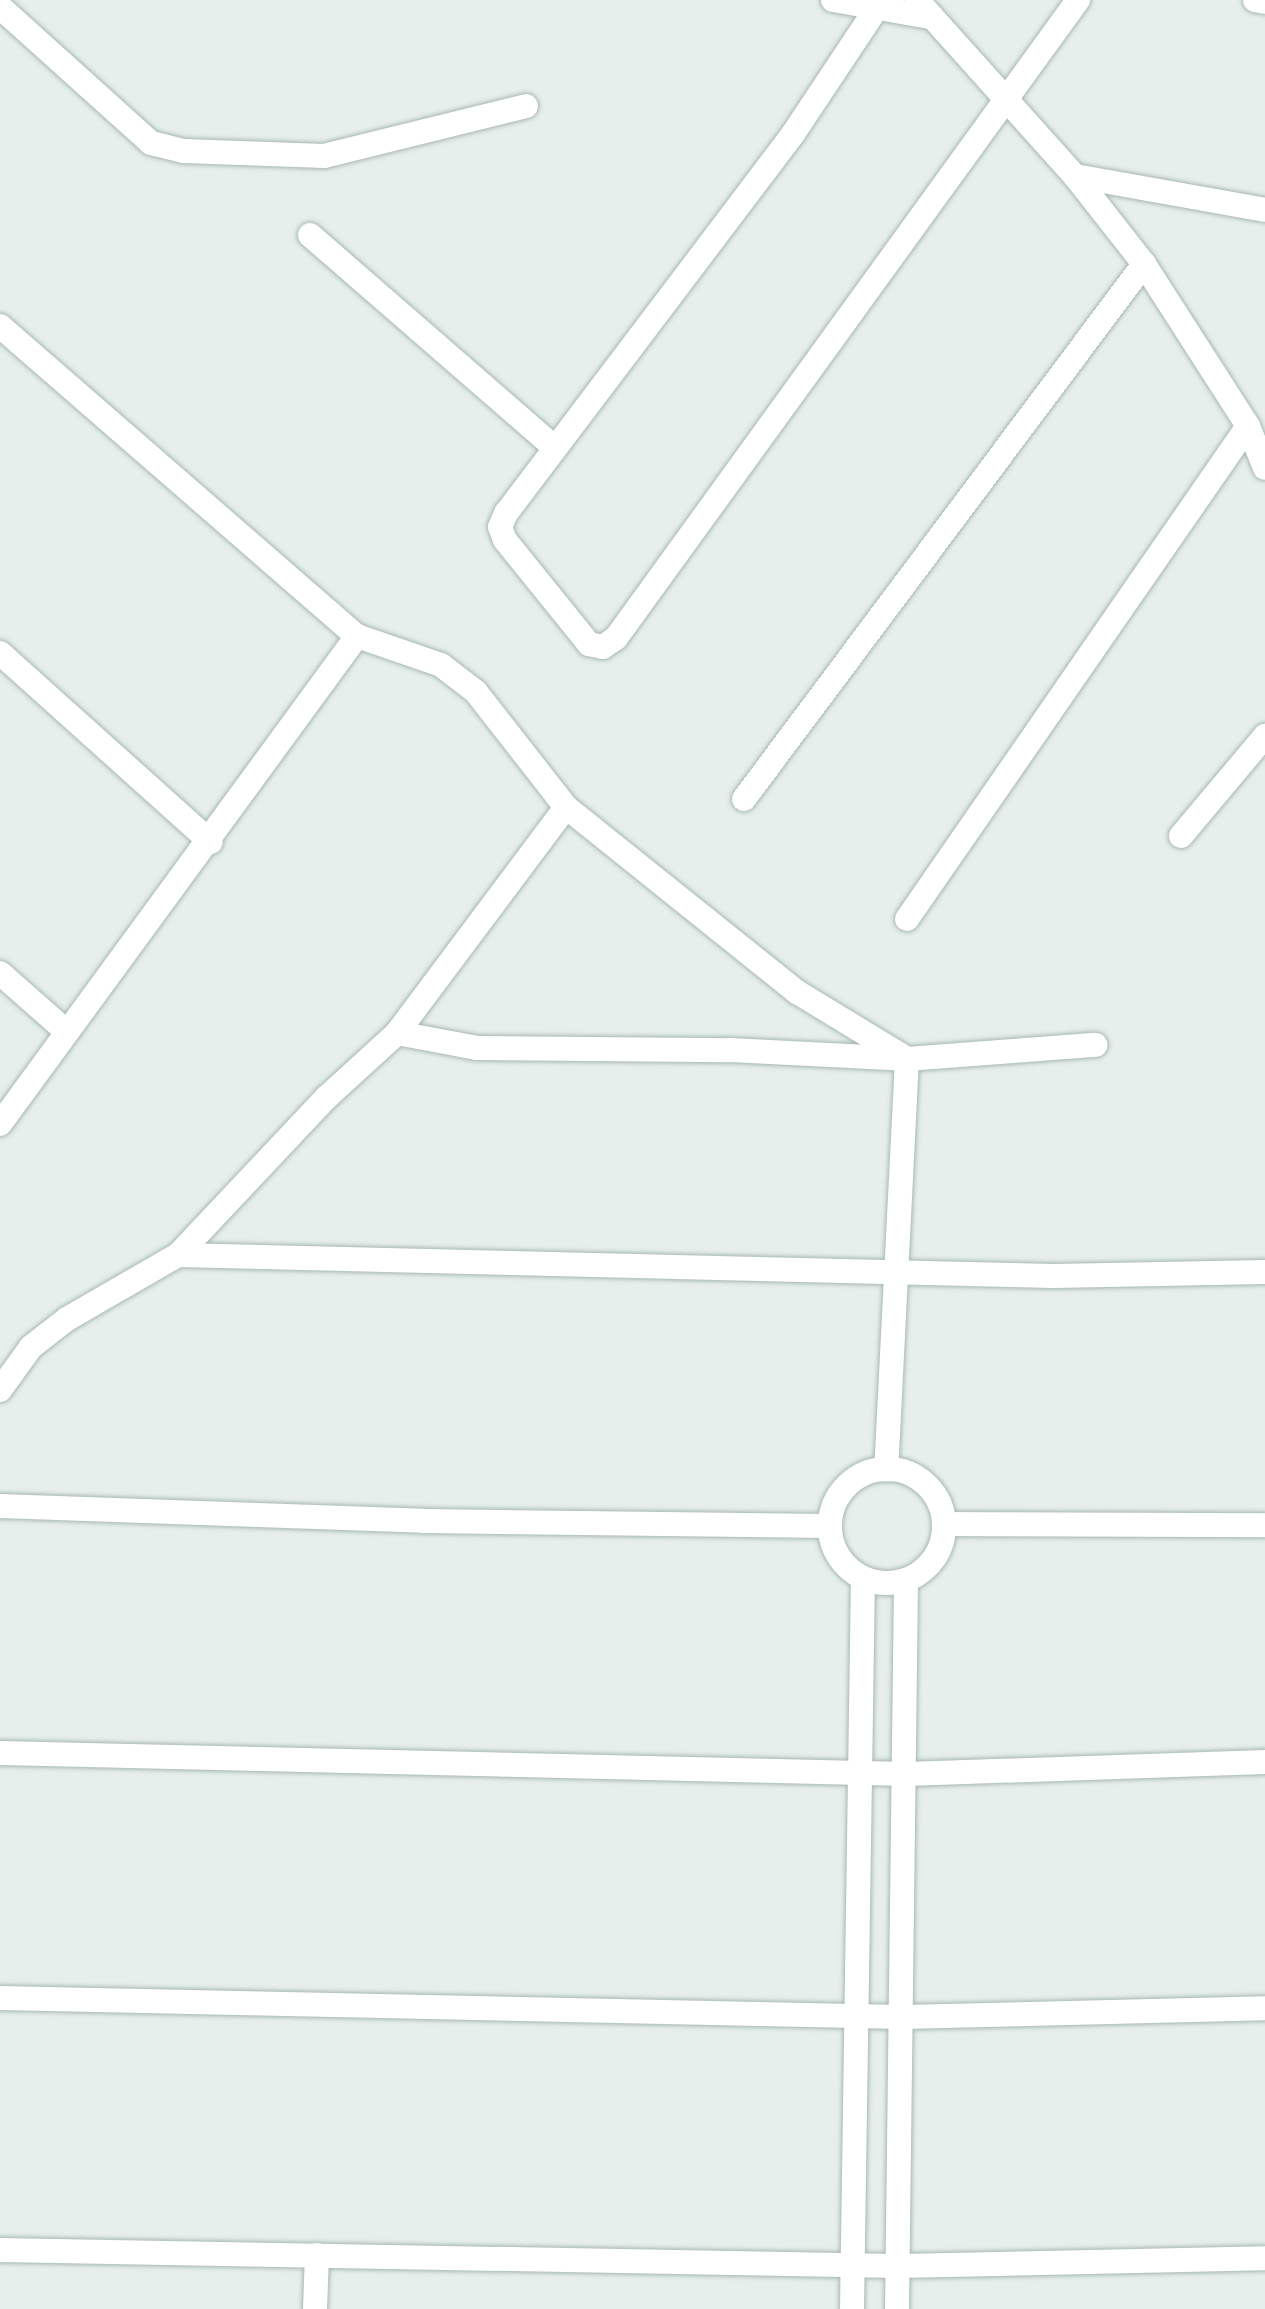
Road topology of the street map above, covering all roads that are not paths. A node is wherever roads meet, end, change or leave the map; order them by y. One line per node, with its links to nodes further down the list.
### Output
1 (833, 0): 5 (street)
2 (1078, 0): 8 (street)
3 (1255, 0): 4 (street)
4 (1265, 2)
5 (879, 5): 7 (street); 16 (street)
6 (0, 7): 9 (street)
7 (924, 9): 8 (street)
8 (1009, 101): 10 (street); 16 (street)
9 (526, 106)
10 (1075, 176): 11 (street); 13 (street)
11 (1265, 210)
12 (310, 235): 16 (street)
13 (1144, 264): 15 (street); 21 (street)
14 (0, 326): 18 (street)
15 (1248, 426): 17 (street); 25 (street)
16 (554, 447)
17 (1265, 468)
18 (357, 636): 22 (street); 24 (street)
19 (0, 653): 24 (street)
20 (1265, 736): 23 (street)
21 (744, 799)
22 (566, 807): 28 (street); 30 (street)
23 (1181, 836)
24 (211, 842): 27 (street)
25 (907, 919)
26 (0, 973): 27 (street)
27 (67, 1032): 31 (street)
28 (397, 1033): 30 (street); 32 (street)
29 (1095, 1045): 30 (street)
30 (907, 1059): 33 (street)
31 (0, 1124)
32 (178, 1255): 33 (street); 35 (street)
33 (895, 1272): 34 (street); 36 (street)
34 (1265, 1272)
35 (0, 1390)
36 (886, 1469): 38 (street); 40 (street)
37 (0, 1506): 40 (street)
38 (944, 1524): 39 (street); 42 (street)
39 (1265, 1525)
40 (829, 1526): 41 (street)
41 (863, 1578): 42 (street); 45 (street)
42 (906, 1580): 46 (street)
43 (0, 1753): 45 (street)
44 (1265, 1762): 46 (street)
45 (860, 1773): 46 (street); 49 (street)
46 (906, 1774): 50 (street)
47 (0, 1998): 49 (street)
48 (1265, 2008): 50 (street)
49 (856, 2016): 50 (street); 54 (street)
50 (902, 2017): 55 (street)
51 (0, 2250): 52 (street)
52 (317, 2255): 54 (street); 56 (street)
53 (1265, 2258): 55 (street)
54 (852, 2265): 55 (street); 57 (street)
55 (898, 2266): 58 (street)
56 (315, 2309)
57 (852, 2309)
58 (897, 2309)

